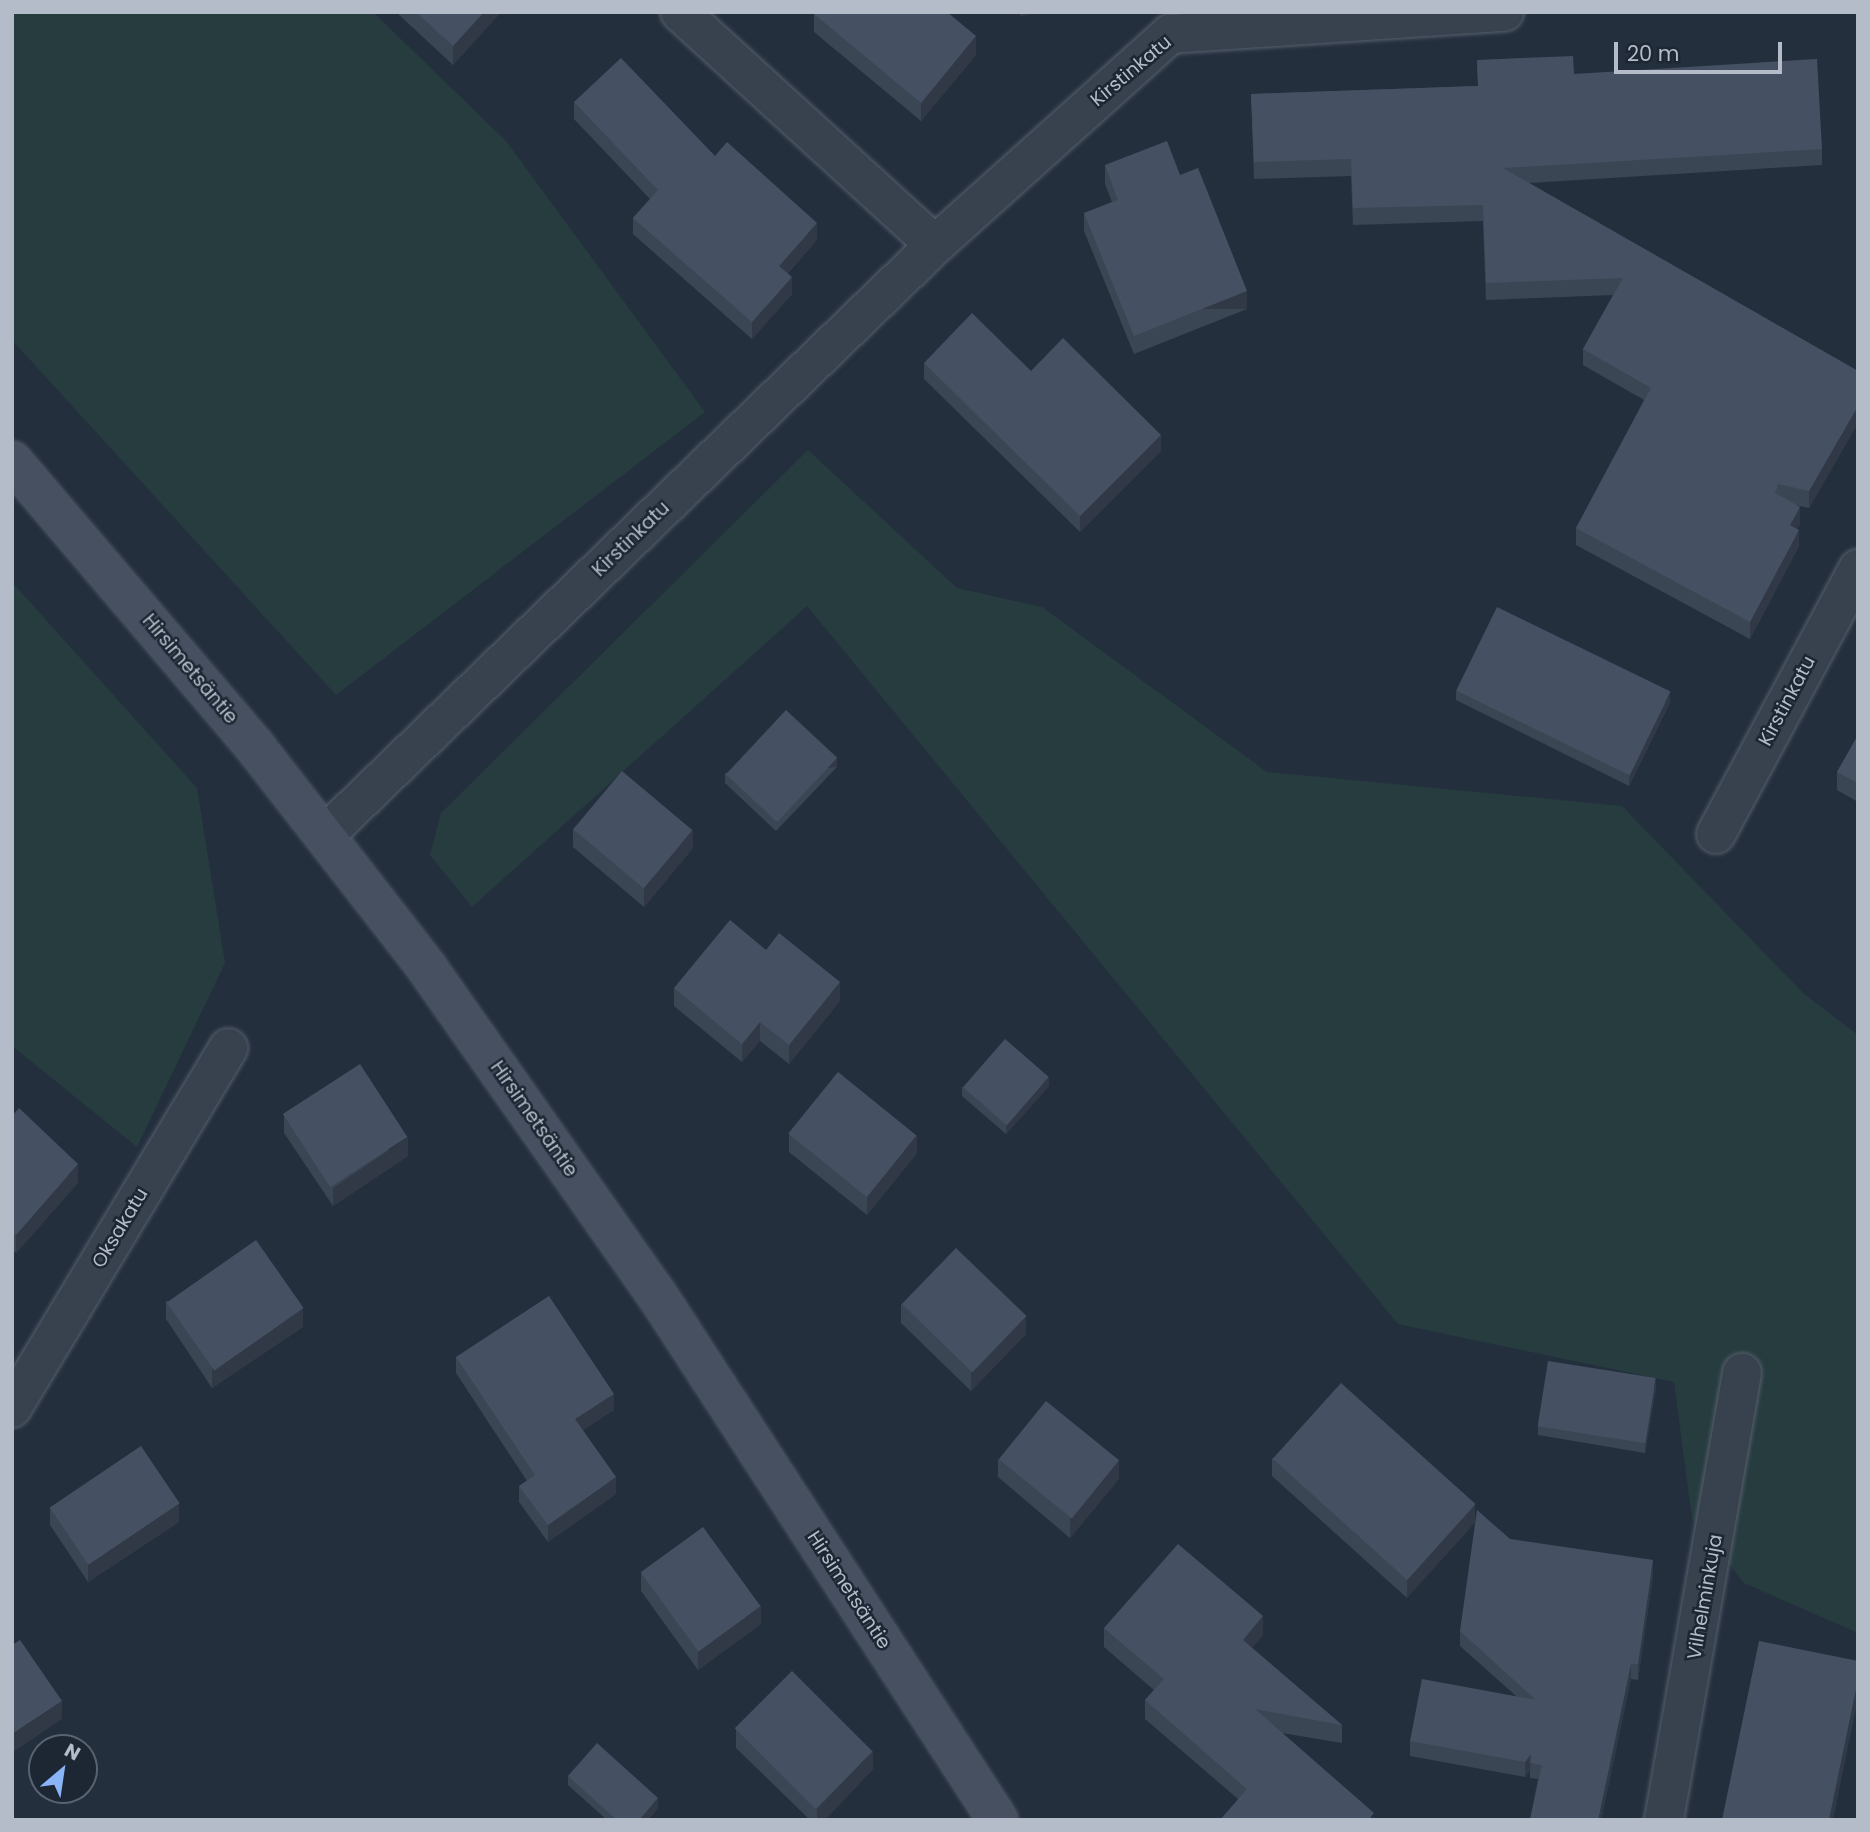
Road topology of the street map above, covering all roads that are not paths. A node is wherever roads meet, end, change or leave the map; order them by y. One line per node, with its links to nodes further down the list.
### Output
1 (680, 12): 3 (street)
2 (1504, 12): 3 (street, Kirstinkatu)
3 (935, 245): 6 (street, Kirstinkatu)
4 (12, 461): 6 (street, Hirsimetsäntie)
5 (1858, 569): 7 (street, Kirstinkatu)
6 (326, 834): 11 (street, Hirsimetsäntie)
7 (1716, 834)
8 (228, 1048): 10 (street, Oksakatu)
9 (1742, 1373): 12 (street, Vilhelminkuja)
10 (12, 1408)
11 (998, 1820)
12 (1664, 1820)

